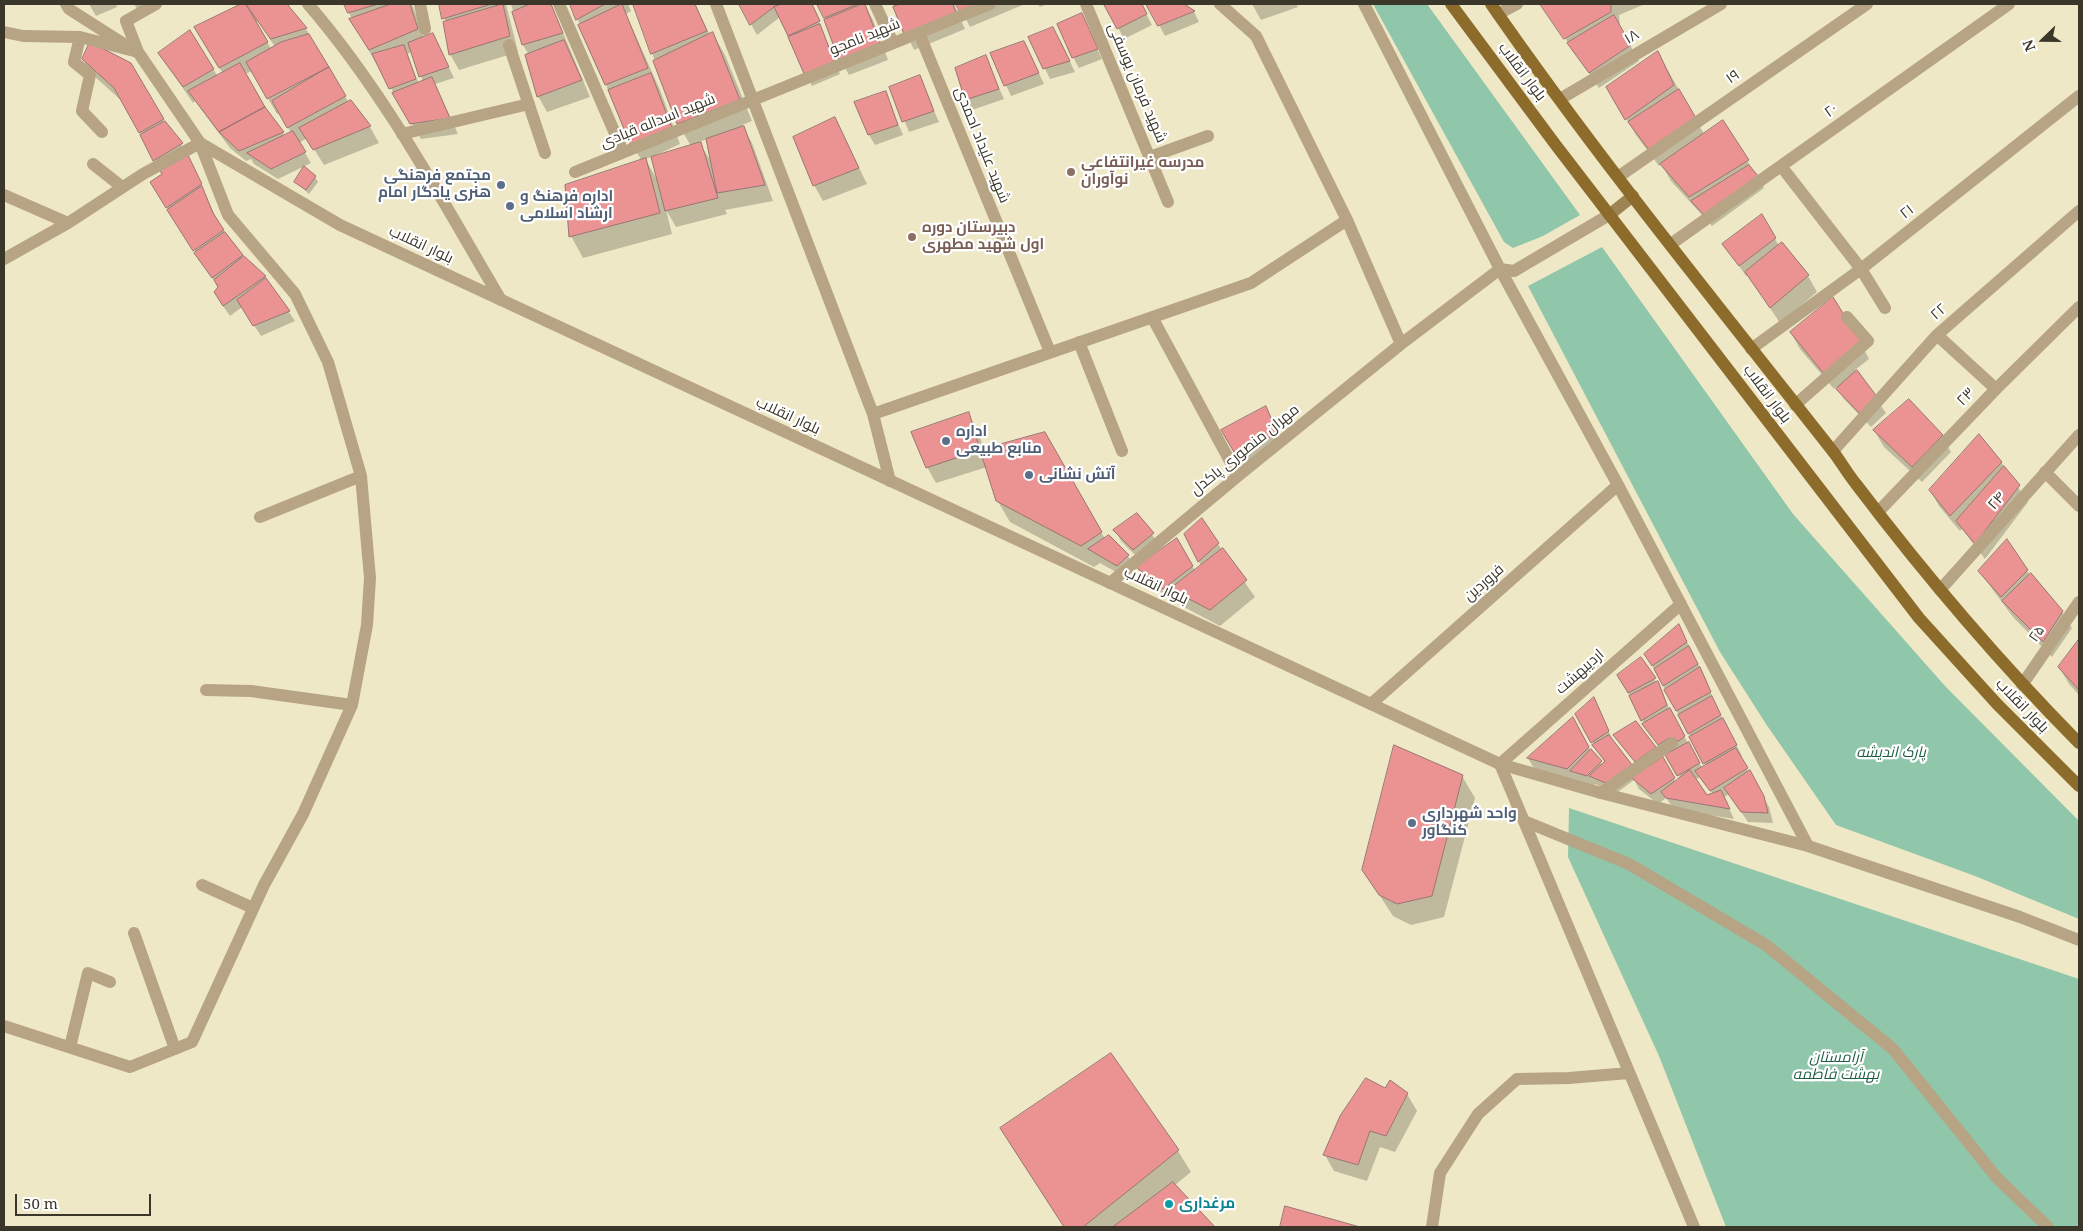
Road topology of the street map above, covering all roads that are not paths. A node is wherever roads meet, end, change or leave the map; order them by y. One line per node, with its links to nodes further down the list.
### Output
1 (66, 4): 24 (street)
2 (156, 4): 24 (street, بلوار انقلاب)
3 (308, 4): 30 (street)
4 (420, 4): 18 (street)
5 (559, 4): 33 (street)
6 (716, 4): 27 (street)
7 (875, 4): 22 (street)
8 (990, 4): 20 (street, شهید نامجو)
9 (1086, 4): 35 (street, شهید فرمان یوسفی)
10 (1220, 4): 46 (street)
11 (1364, 4): 50 (street)
12 (1451, 4): 45 (main road, بلوار انقلاب)
13 (1517, 4): 17 (street)
14 (1722, 4): 26 (street, ۱۸)
15 (1867, 4): 39 (street, ۱۹)
16 (2004, 5): 37 (street, ۲۰)
17 (1495, 9): 26 (main road, بلوار انقلاب)
18 (425, 29)
19 (4, 32): 21 (street)
20 (919, 33): 22 (street, شهید نامجو); 61 (street, شهید علیداد احمدی)
21 (80, 37): 24 (street); 29 (street)
22 (893, 43): 27 (street, شهید نامجو)
23 (509, 45): 28 (street)
24 (138, 52): 32 (street, بلوار انقلاب)
25 (2079, 96): 51 (street, ۲۱)
26 (1560, 99): 39 (main road, بلوار انقلاب)
27 (753, 100): 33 (street, شهید اسداله قبادی); 64 (street)
28 (529, 104): 30 (street); 34 (street)
29 (102, 132)
30 (402, 134): 52 (street)
31 (1208, 136): 35 (street)
32 (200, 143): 40 (street); 52 (street, بلوار انقلاب); 69 (street)
33 (623, 152): 38 (street, شهید اسداله قبادی)
34 (545, 153)
35 (1150, 157): 43 (street, شهید فرمان یوسفی)
36 (93, 164): 40 (street)
37 (1781, 166): 48 (street, ۲۰); 51 (street)
38 (575, 172)
39 (1618, 177): 42 (main road, بلوار انقلاب)
40 (122, 188): 47 (street)
41 (4, 195): 47 (street)
42 (1633, 196): 45 (main road); 48 (main road, بلوار انقلاب)
43 (1168, 202)
44 (2079, 211): 57 (street, ۲۲)
45 (1609, 215): 50 (street, مهران منصوری پاکدل); 87 (main road, بلوار انقلاب)
46 (1347, 220): 55 (street); 59 (street)
47 (68, 223): 49 (street)
48 (1671, 244): 60 (main road, بلوار انقلاب)
49 (4, 259)
50 (1500, 269): 59 (street, مهران منصوری پاکدل); 72 (street)
51 (1861, 269): 54 (street); 60 (street, ۲۱)
52 (500, 300): 71 (street, بلوار انقلاب)
53 (2079, 307): 62 (street, ۲۳)
54 (1885, 308)
55 (1152, 317): 58 (street); 70 (street)
56 (1846, 317): 63 (street)
57 (1937, 335): 62 (street); 67 (street, ۲۲)
58 (1079, 342): 61 (street); 66 (street)
59 (1401, 344): 70 (street, مهران منصوری پاکدل)
60 (1751, 349): 63 (main road, بلوار انقلاب)
61 (1050, 352): 64 (street)
62 (1996, 389): 74 (street, ۲۳)
63 (1795, 405): 67 (main road, بلوار انقلاب)
64 (873, 414): 71 (street)
65 (2079, 435): 68 (street, ۲۴)
66 (1122, 451)
67 (1833, 451): 74 (main road, بلوار انقلاب)
68 (2045, 472): 73 (street); 77 (street, ۲۴)
69 (361, 476): 75 (street); 83 (street)
70 (1238, 476): 76 (street, مهران منصوری پاکدل)
71 (890, 481): 76 (street, بلوار انقلاب)
72 (1618, 485): 79 (street); 82 (street, فروردین)
73 (2079, 506)
74 (1878, 512): 77 (main road, بلوار انقلاب)
75 (260, 517)
76 (1110, 583): 82 (street, بلوار انقلاب)
77 (1940, 590): 80 (main road, بلوار انقلاب)
78 (2079, 602): 80 (street, ۲۵)
79 (1681, 604): 86 (street, اردیبهشت); 90 (street)
80 (2022, 685): 85 (main road, بلوار انقلاب)
81 (206, 690): 83 (street)
82 (1371, 704): 86 (street, بلوار انقلاب)
83 (352, 705): 92 (street)
84 (1672, 743): 88 (street)
85 (2079, 743)
86 (1500, 764): 88 (street, بلوار انقلاب); 89 (street)
87 (2079, 786)
88 (1600, 793): 90 (street, بلوار انقلاب)
89 (1524, 821): 99 (street); 102 (street)
90 (1808, 846): 94 (street, بلوار انقلاب)
91 (202, 885): 92 (street)
92 (253, 908): 98 (street)
93 (134, 933): 98 (street)
94 (2079, 940)
95 (110, 982): 97 (street)
96 (4, 1026): 97 (street)
97 (70, 1047): 98 (street)
98 (175, 1049)
99 (1629, 1073): 100 (street); 101 (street)
100 (1432, 1227)
101 (1694, 1227)
102 (2048, 1227)

